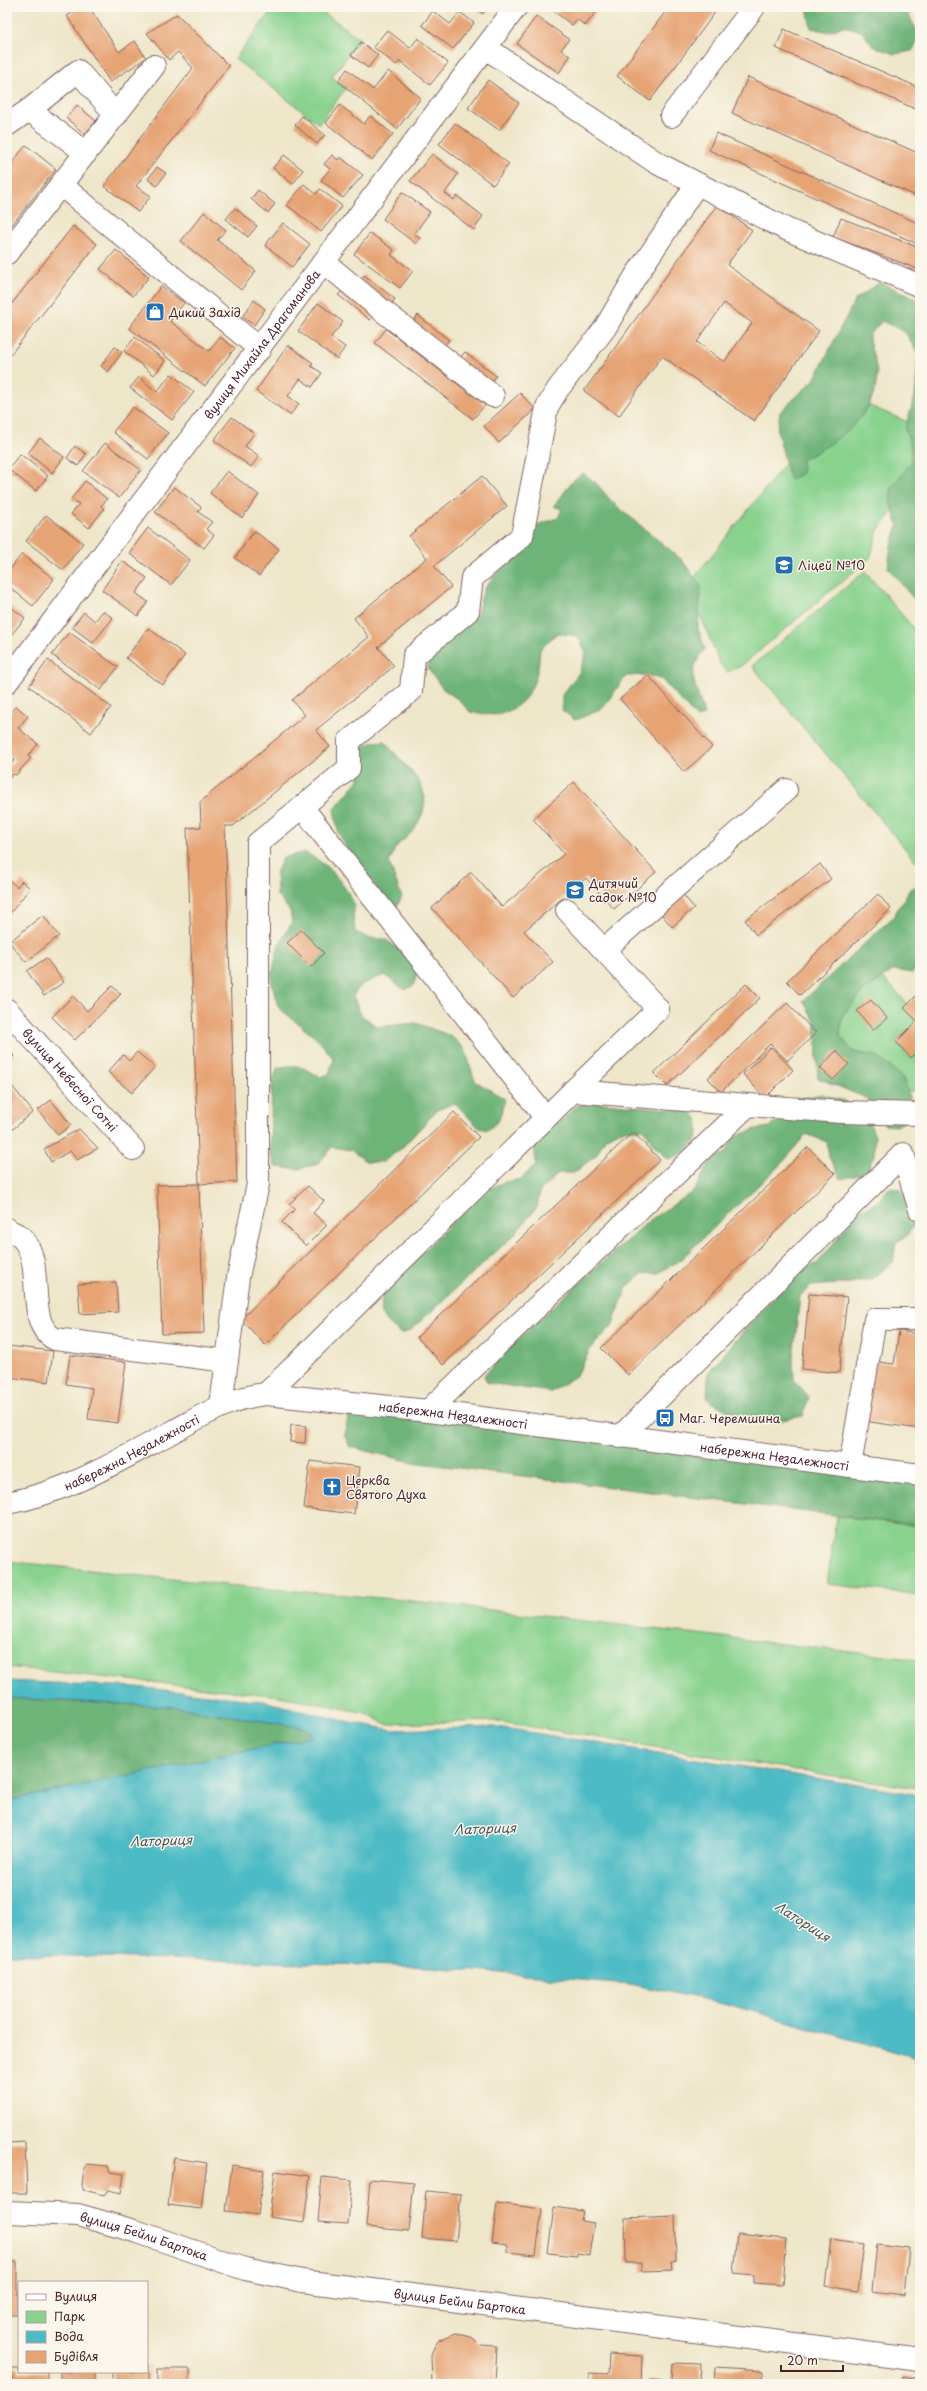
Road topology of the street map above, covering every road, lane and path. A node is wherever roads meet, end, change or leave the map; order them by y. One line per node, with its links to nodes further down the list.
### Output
1 (516, 7): 3 (street, вулиця Михайла Драгоманова)
2 (754, 7): 7 (street)
3 (486, 48): 10 (street); 13 (street, вулиця Михайла Драгоманова)
4 (154, 66): 6 (street)
5 (29, 110): 6 (street); 8 (street); 9 (street)
6 (116, 115): 9 (street)
7 (671, 116)
8 (7, 125)
9 (86, 153): 11 (street)
10 (697, 184): 14 (street); 19 (street)
11 (61, 185): 12 (street); 15 (street)
12 (7, 253)
13 (325, 263): 15 (street, вулиця Михайла Драгоманова); 16 (street)
14 (920, 286)
15 (260, 349): 17 (street, вулиця Михайла Драгоманова)
16 (494, 396)
17 (7, 682)
18 (786, 790): 21 (street)
19 (302, 807): 26 (street); 31 (street)
20 (567, 910): 21 (street)
21 (604, 950): 23 (street)
22 (7, 1010): 27 (street, вулиця Небесної Сотні)
23 (573, 1091): 24 (street); 26 (street)
24 (748, 1105): 25 (street); 34 (street)
25 (920, 1114)
26 (545, 1117): 32 (street)
27 (133, 1149)
28 (920, 1210): 35 (street)
29 (7, 1230): 31 (street)
30 (920, 1320): 36 (street)
31 (227, 1361): 33 (street)
32 (266, 1394): 33 (street, набережна Незалежності); 34 (street, набережна Незалежності)
33 (222, 1405): 38 (street, набережна Незалежності)
34 (428, 1411): 35 (street, набережна Незалежності)
35 (620, 1437): 36 (street, набережна Незалежності)
36 (850, 1466): 37 (street, набережна Незалежності)
37 (920, 1475)
38 (7, 1502)
39 (7, 2212): 40 (street, вулиця Бейли Бартока)
40 (920, 2360)

